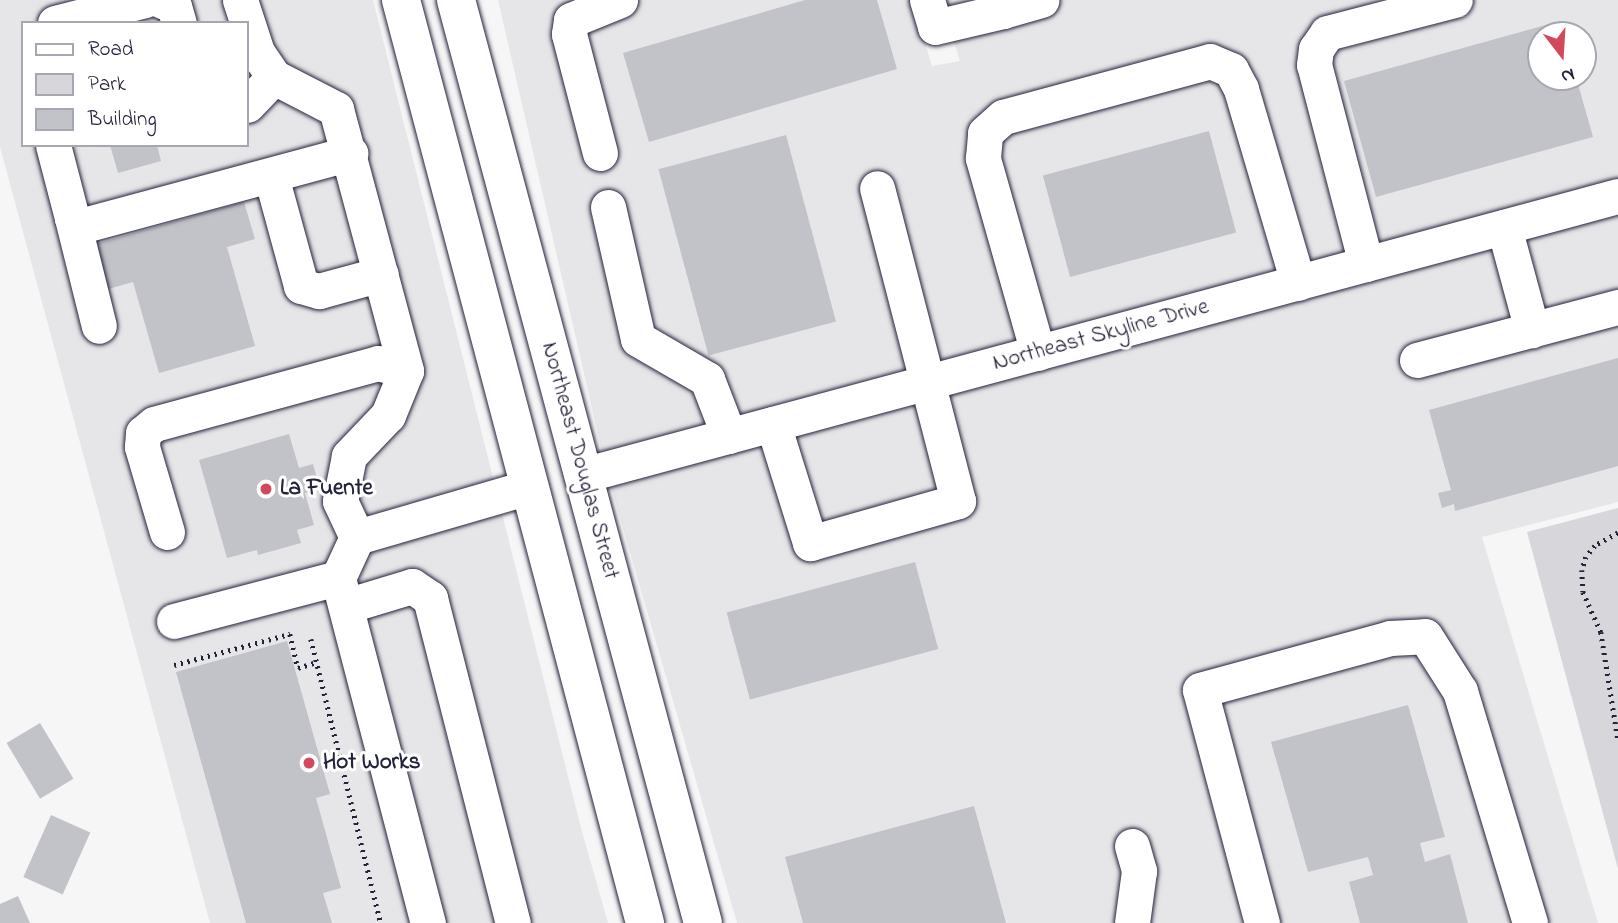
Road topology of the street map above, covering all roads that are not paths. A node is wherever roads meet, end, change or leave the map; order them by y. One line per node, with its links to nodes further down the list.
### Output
1 (145, 0): 11 (street)
2 (160, 0): 12 (street)
3 (241, 0): 13 (street)
4 (401, 0): 37 (main road)
5 (456, 0): 39 (main road, Northeast Douglas Street)
6 (620, 0): 19 (street)
7 (927, 0): 10 (street)
8 (1041, 0): 10 (street)
9 (1455, 0): 26 (street)
10 (1005, 5)
11 (63, 21)
12 (178, 21)
13 (247, 21)
14 (248, 23): 15 (street)
15 (274, 77): 16 (street); 18 (street)
16 (248, 104)
17 (54, 147): 24 (street)
18 (350, 153): 20 (street); 27 (street)
19 (600, 153)
20 (271, 176): 24 (street); 27 (street)
21 (877, 188): 35 (street)
22 (1618, 196): 25 (street, Northeast Skyline Drive)
23 (608, 207): 38 (street)
24 (72, 218): 30 (street)
25 (1504, 227): 26 (street, Northeast Skyline Drive); 31 (street)
26 (1366, 264): 28 (street, Northeast Skyline Drive)
27 (381, 274): 34 (street)
28 (1298, 283): 32 (street, Northeast Skyline Drive); 32 (street)
29 (1618, 307): 31 (street)
30 (99, 326)
31 (1532, 330): 33 (street)
32 (1038, 353): 35 (street, Northeast Skyline Drive)
33 (1417, 360)
34 (406, 371): 41 (street); 42 (street)
35 (927, 383): 36 (street, Northeast Skyline Drive); 36 (street)
36 (773, 424): 38 (street, Northeast Skyline Drive)
37 (515, 432): 39 (main road); 40 (main road)
38 (729, 436): 39 (street, Northeast Skyline Drive)
39 (583, 475): 49 (main road, Northeast Douglas Street)
40 (529, 487): 42 (street); 48 (main road)
41 (167, 532)
42 (356, 537): 43 (street)
43 (342, 592): 44 (street); 46 (street); 47 (street)
44 (174, 621)
45 (1132, 846): 50 (street)
46 (428, 923)
47 (513, 923)
48 (645, 923)
49 (703, 923)
50 (1132, 923)
51 (1262, 923): 52 (street)
52 (1530, 923)

